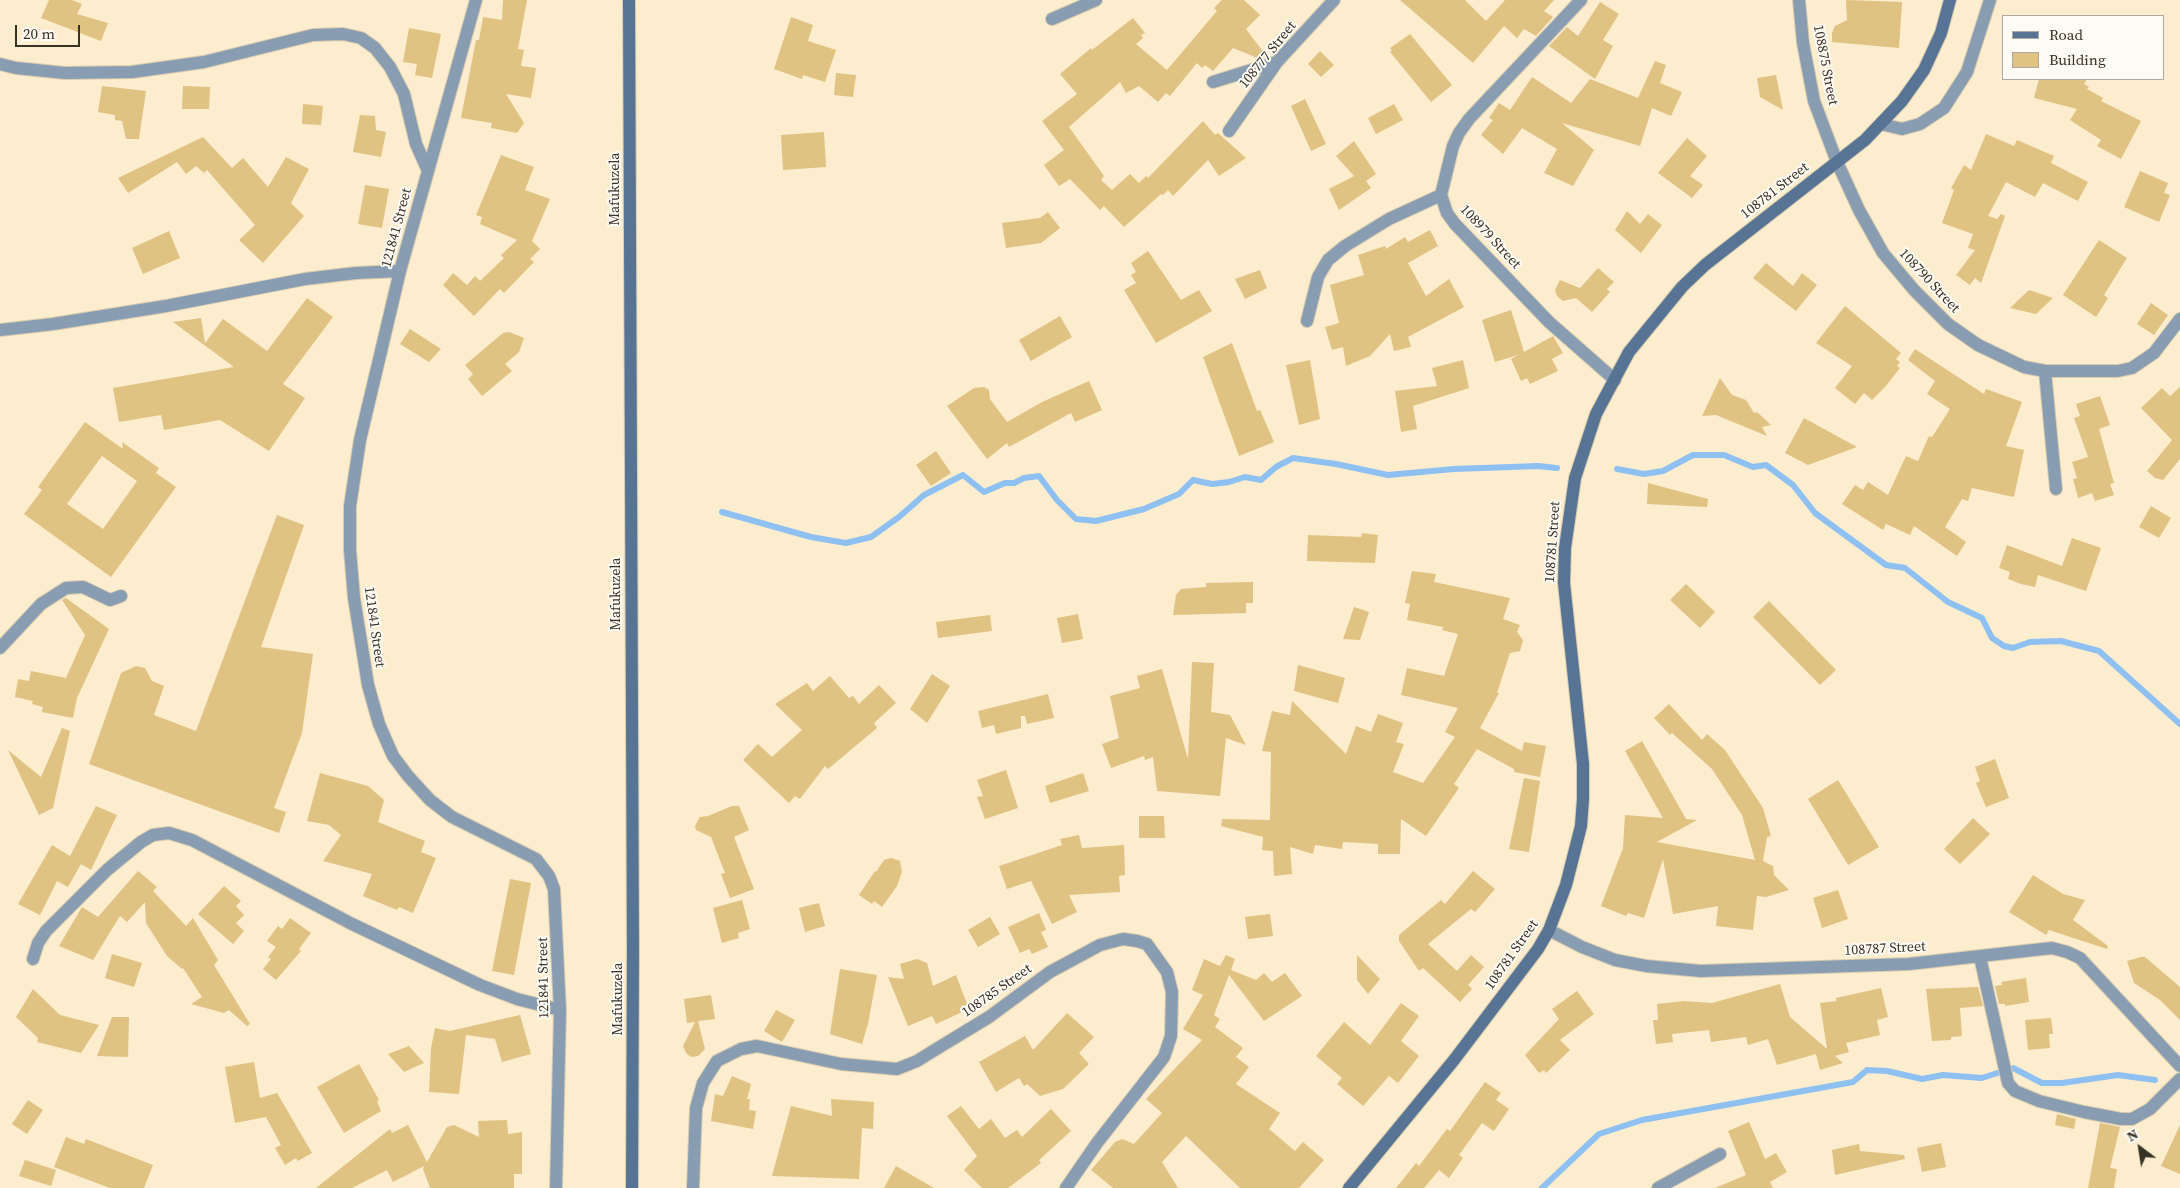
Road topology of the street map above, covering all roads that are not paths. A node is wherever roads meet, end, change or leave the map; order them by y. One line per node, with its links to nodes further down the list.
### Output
1 (476, 0): 16 (street, 121841 Street)
2 (629, 0): 35 (street, Mafukuzela)
3 (1096, 0): 9 (street)
4 (1334, 0): 10 (street, 108777 Street)
5 (1581, 0): 17 (street)
6 (1800, 0): 15 (street, 108875 Street)
7 (1950, 0): 13 (street, 108781 Street)
8 (1990, 0): 13 (street)
9 (1052, 19)
10 (1277, 62): 12 (street); 14 (street, 108777 Street)
11 (0, 64): 16 (street)
12 (1212, 82)
13 (1881, 124): 15 (street, 108781 Street)
14 (1229, 131)
15 (1837, 162): 22 (street, 108790 Street); 23 (street, 108781 Street)
16 (428, 171): 18 (street, 121841 Street)
17 (1441, 195): 20 (street); 23 (street, 108979 Street)
18 (400, 271): 21 (street); 30 (street, 121841 Street)
19 (2180, 319): 22 (street, 108790 Street)
20 (1307, 321)
21 (0, 330)
22 (2045, 371): 24 (street)
23 (1615, 380): 27 (street, 108781 Street)
24 (2056, 489)
25 (121, 596): 26 (street)
26 (0, 648)
27 (1549, 930): 28 (street, 108787 Street); 38 (street, 108781 Street)
28 (1980, 956): 31 (street, 108787 Street); 32 (street)
29 (33, 959): 30 (street)
30 (560, 1010): 34 (street, 121841 Street)
31 (2180, 1066)
32 (2180, 1079)
33 (1720, 1154): 39 (street)
34 (556, 1188)
35 (632, 1188)
36 (693, 1188): 37 (street, 108785 Street)
37 (1066, 1188)
38 (1349, 1188)
39 (1658, 1188)

